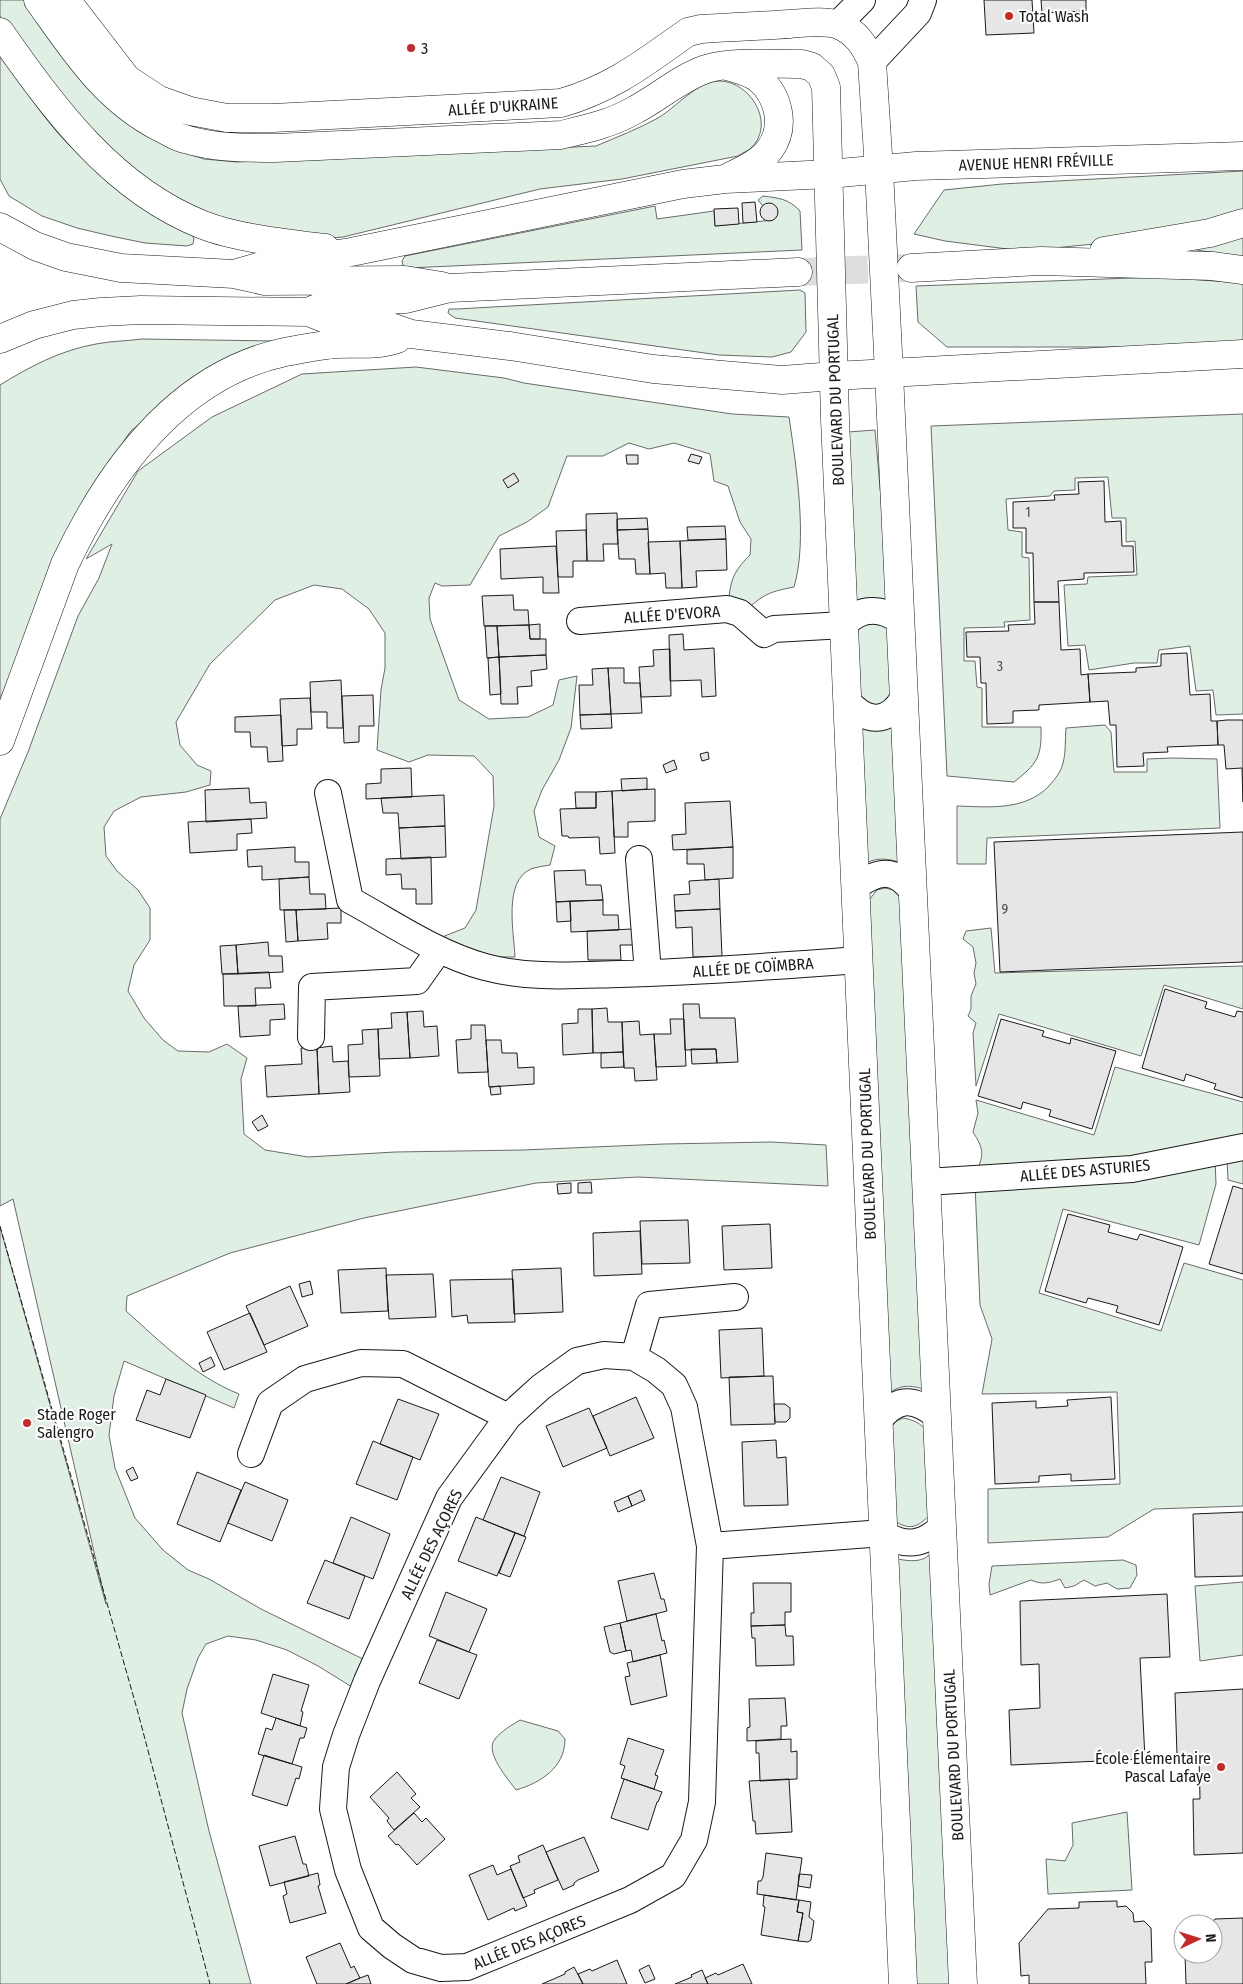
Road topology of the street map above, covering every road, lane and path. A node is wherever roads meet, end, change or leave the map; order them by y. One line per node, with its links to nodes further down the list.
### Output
1 (38, 0): 8 (main road, ALLÉE D'UKRAINE)
2 (66, 0): 5 (main road, ALLÉE D'UKRAINE)
3 (862, 0): 5 (street)
4 (923, 0): 7 (street)
5 (838, 24): 7 (main road)
6 (0, 32): 15 (main road)
7 (872, 62): 10 (main road)
8 (727, 66): 11 (main road, ALLÉE D'UKRAINE); 12 (main road)
9 (1243, 156): 10 (main road, AVENUE HENRI FRÉVILLE)
10 (879, 170): 11 (main road, AVENUE HENRI FRÉVILLE); 26 (main road, BOULEVARD DU PORTUGAL)
11 (829, 174): 12 (main road, AVENUE HENRI FRÉVILLE); 27 (main road, BOULEVARD DU PORTUGAL)
12 (725, 179): 15 (main road, AVENUE HENRI FRÉVILLE)
13 (1243, 223): 16 (main road)
14 (0, 227): 20 (main road)
15 (351, 252): 20 (main road, AVENUE HENRI FRÉVILLE)
16 (1041, 261): 17 (main road); 18 (main road)
17 (911, 268)
18 (1243, 270)
19 (798, 272): 21 (main road)
20 (234, 274): 21 (main road)
21 (450, 288): 22 (main road)
22 (308, 312): 23 (main road); 24 (main road)
23 (411, 334): 27 (main road); 33 (main road)
24 (0, 339)
25 (1243, 354): 26 (main road)
26 (889, 373): 27 (main road); 29 (main road, BOULEVARD DU PORTUGAL)
27 (834, 376): 30 (main road, BOULEVARD DU PORTUGAL)
28 (580, 621): 30 (street, ALLÉE D'EVORA)
29 (900, 621): 30 (street); 31 (main road, BOULEVARD DU PORTUGAL)
30 (844, 625): 32 (main road, BOULEVARD DU PORTUGAL)
31 (903, 699): 32 (street); 37 (main road, BOULEVARD DU PORTUGAL)
32 (848, 702): 36 (main road, BOULEVARD DU PORTUGAL)
33 (0, 740)
34 (328, 793): 38 (street, ALLÉE DE COÏMBRA)
35 (639, 860): 40 (street)
36 (855, 887): 37 (street); 39 (main road, BOULEVARD DU PORTUGAL)
37 (912, 892): 43 (main road, BOULEVARD DU PORTUGAL)
38 (439, 950): 40 (street, ALLÉE DE COÏMBRA); 41 (street)
39 (858, 960): 40 (street, ALLÉE DE COÏMBRA); 48 (main road, BOULEVARD DU PORTUGAL)
40 (648, 973)
41 (311, 1037)
42 (1243, 1147): 43 (street, ALLÉE DES ASTURIES)
43 (926, 1182): 46 (main road, BOULEVARD DU PORTUGAL)
44 (735, 1297): 45 (street)
45 (634, 1357): 47 (street, ALLÉE DES AÇORES); 52 (street, ALLÉE DES AÇORES)
46 (937, 1416): 48 (street); 50 (main road, BOULEVARD DU PORTUGAL)
47 (508, 1417): 49 (street); 52 (street, ALLÉE DES AÇORES)
48 (879, 1420): 51 (main road, BOULEVARD DU PORTUGAL)
49 (251, 1454)
50 (942, 1527): 51 (street); 54 (main road, BOULEVARD DU PORTUGAL)
51 (883, 1533): 52 (street); 53 (main road, BOULEVARD DU PORTUGAL)
52 (710, 1546)
53 (903, 1984)
54 (963, 1984)

